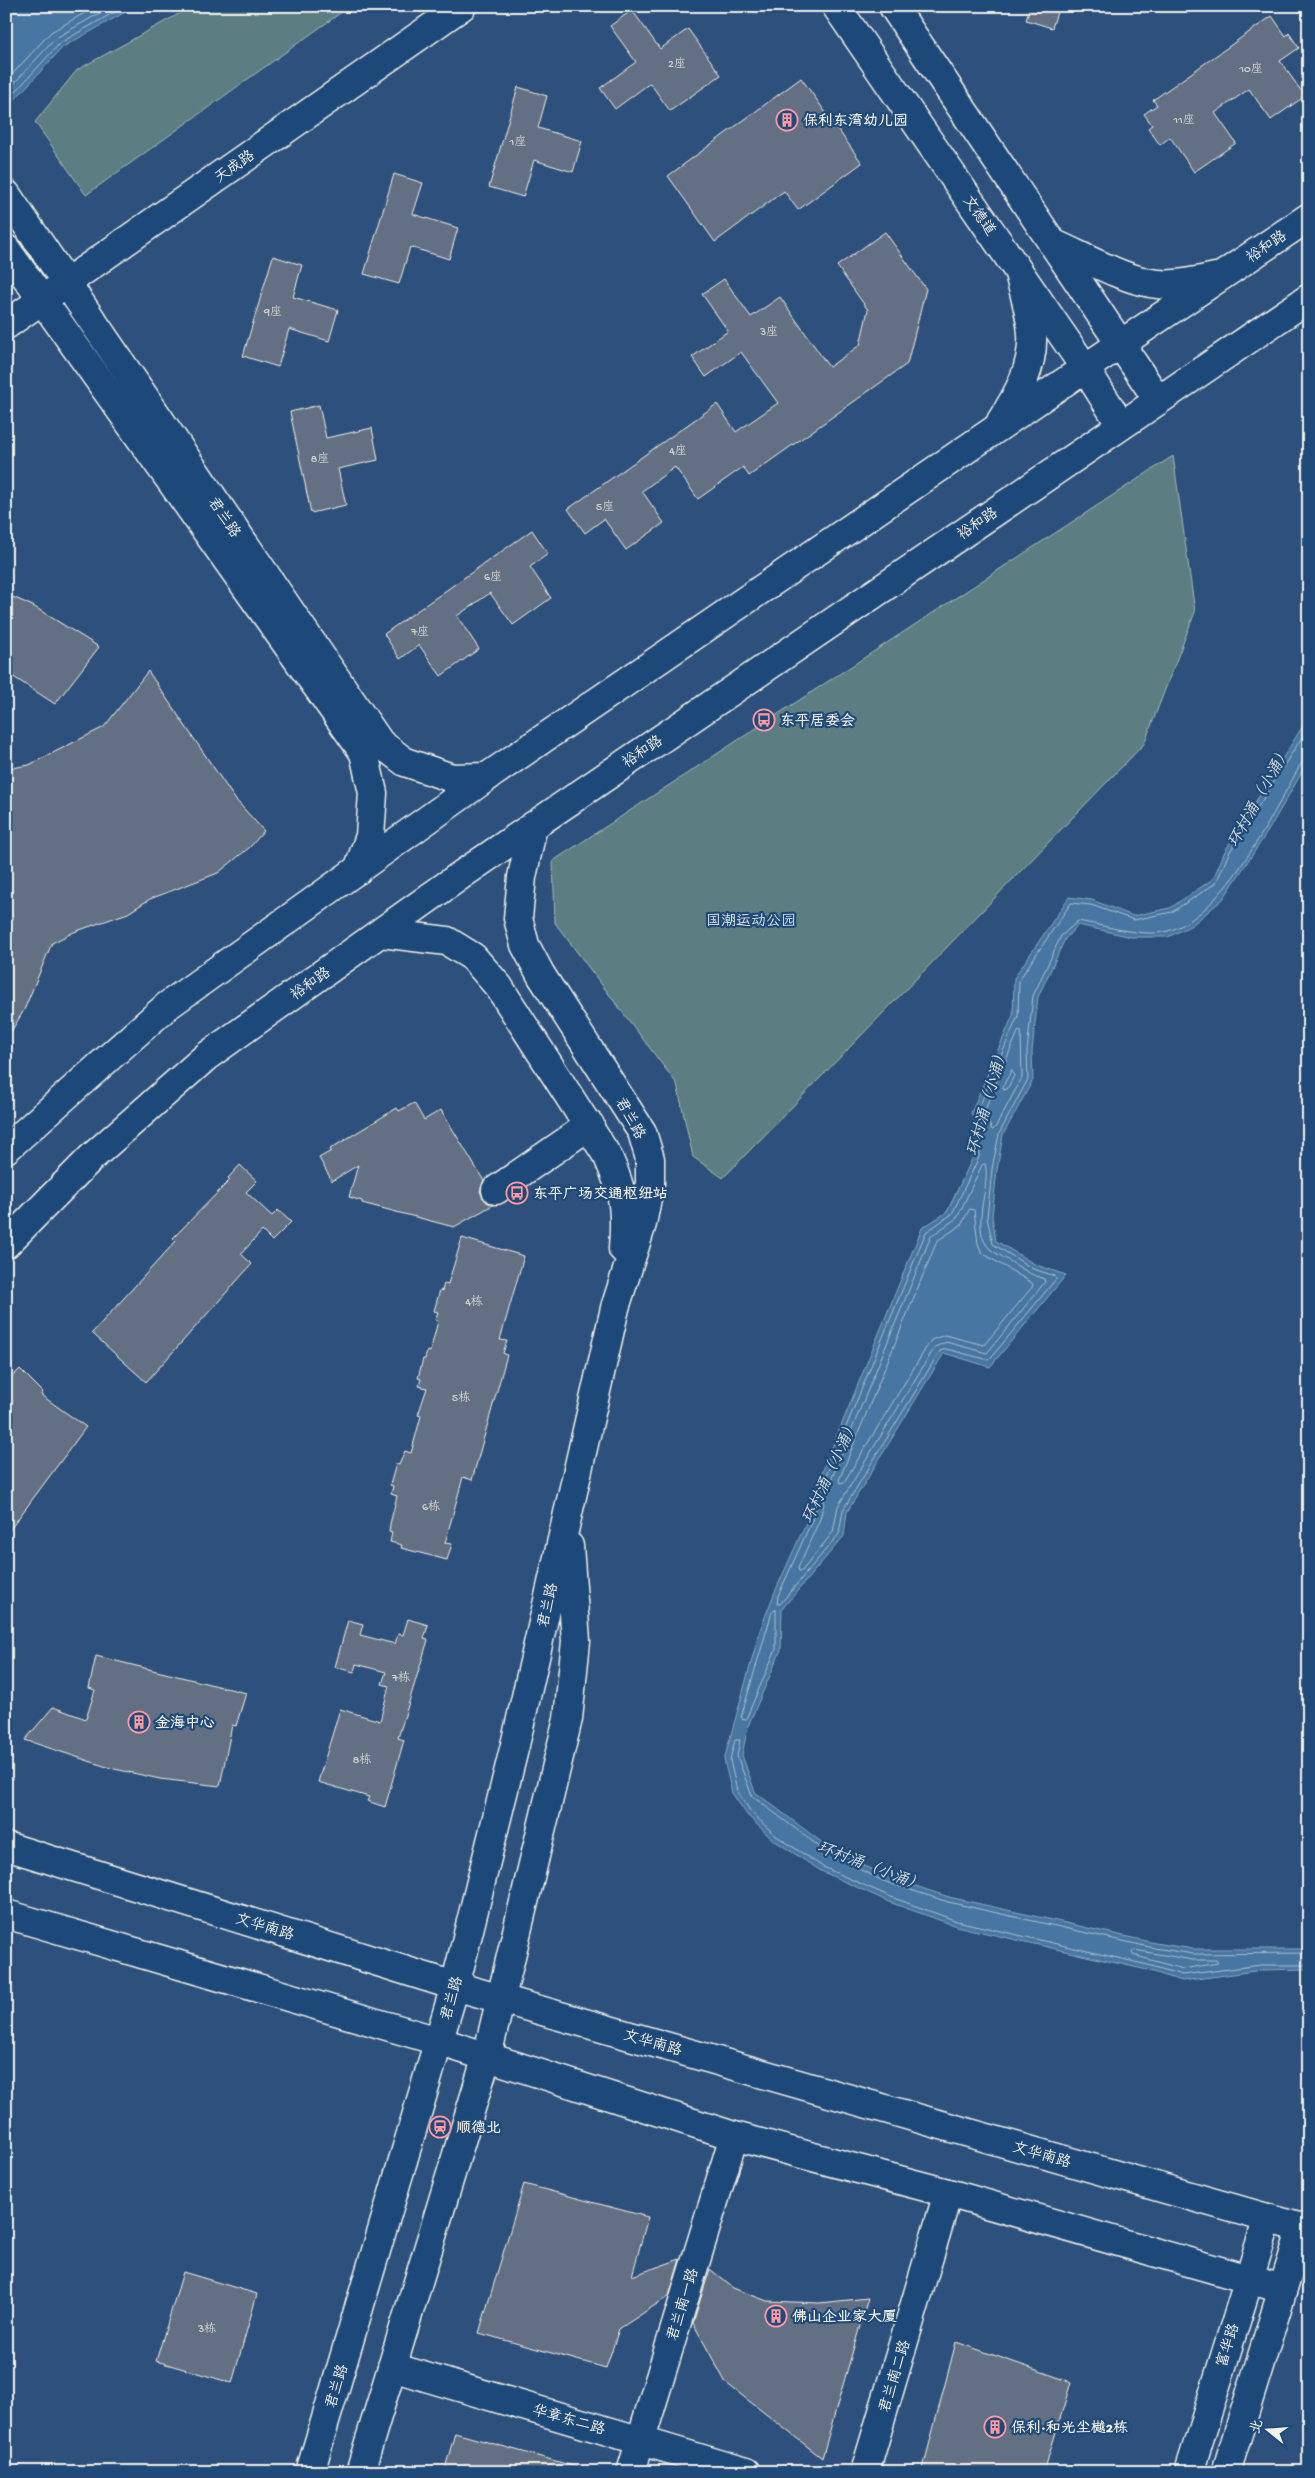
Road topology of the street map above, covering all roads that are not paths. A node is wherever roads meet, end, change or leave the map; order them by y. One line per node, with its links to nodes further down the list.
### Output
1 (462, 6): 10 (street, 天成路)
2 (836, 6): 8 (street, 文德道)
3 (893, 6): 6 (street)
4 (6, 194): 10 (street, 君兰路)
5 (1309, 217): 9 (street, 裕和路)
6 (1052, 243): 9 (street); 14 (street)
7 (6, 249): 12 (street, 君兰路)
8 (1020, 273): 15 (street, 文德道); 18 (street)
9 (1222, 276): 14 (street, 裕和路)
10 (66, 284): 12 (street, 天成路); 19 (street, 君兰路)
11 (1309, 298): 16 (street, 裕和路)
12 (42, 300): 13 (street, 天成路); 21 (street, 君兰路)
13 (6, 325)
14 (1121, 345): 15 (street, 裕和路); 16 (street)
15 (1085, 368): 17 (street, 文德道); 18 (street, 裕和路)
16 (1158, 400): 17 (street, 裕和路)
17 (1122, 425): 20 (street, 裕和路)
18 (997, 428): 19 (street, 裕和路)
19 (487, 777): 21 (street, 裕和路)
20 (533, 826): 22 (street, 裕和路); 27 (street, 君兰路)
21 (358, 870): 24 (street, 裕和路)
22 (381, 933): 23 (street); 26 (street, 裕和路)
23 (590, 1125): 25 (street); 27 (street)
24 (6, 1149)
25 (496, 1190)
26 (6, 1244)
27 (616, 1308): 28 (street, 君兰路)
28 (567, 1518): 31 (street, 君兰路); 32 (street, 君兰路)
29 (6, 1846): 31 (street, 文华南路)
30 (6, 1914): 33 (street)
31 (456, 1986): 32 (street, 文华南路); 33 (street, 君兰路)
32 (502, 1999): 34 (street, 君兰路); 37 (street, 文华南路)
33 (438, 2042): 34 (street); 42 (street, 君兰路)
34 (487, 2056): 35 (street); 40 (street, 君兰路)
35 (734, 2136): 36 (street); 41 (street, 君兰南一路)
36 (948, 2193): 38 (street); 46 (street, 君兰南二路)
37 (1268, 2218): 38 (street, 富华路); 39 (street, 文华南路)
38 (1247, 2279): 39 (street); 47 (street, 富华路)
39 (1283, 2289): 48 (street)
40 (392, 2367): 41 (street, 华章东二路); 43 (street, 君兰路)
41 (641, 2440): 44 (street, 君兰南一路); 45 (street, 华章东二路)
42 (310, 2472)
43 (360, 2472)
44 (631, 2472)
45 (746, 2472)
46 (865, 2472)
47 (1189, 2472)
48 (1226, 2472)

